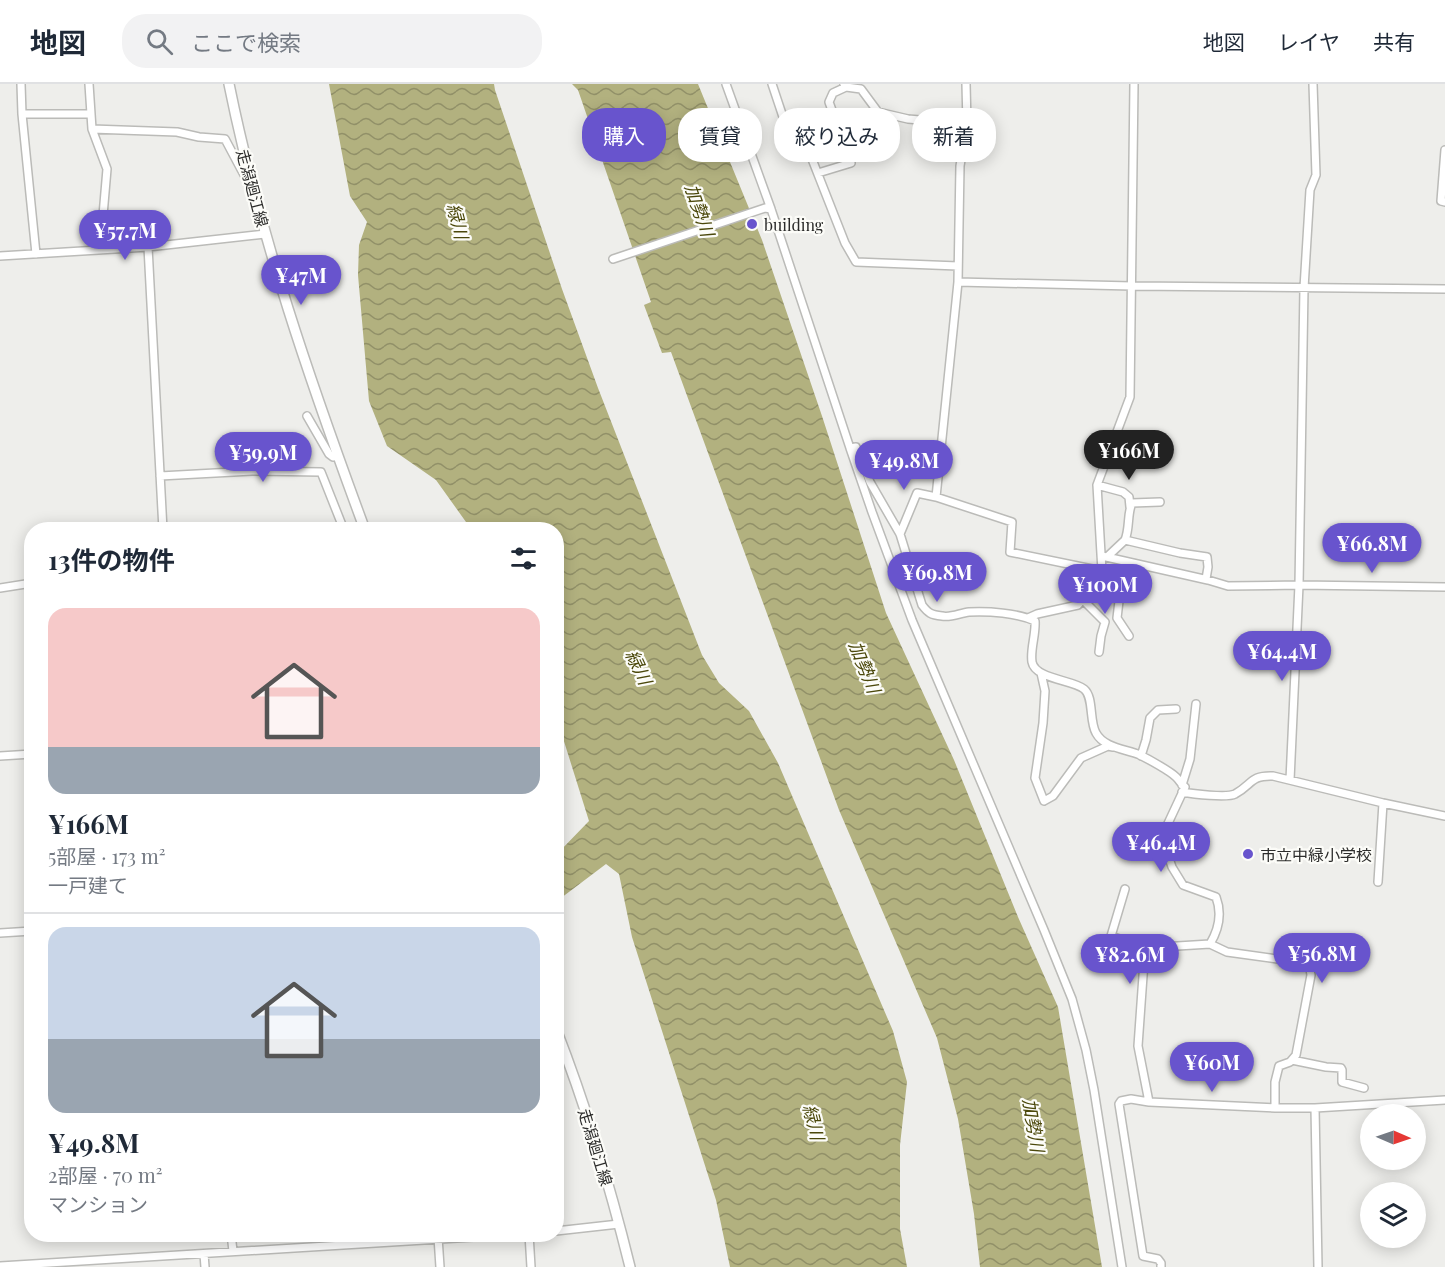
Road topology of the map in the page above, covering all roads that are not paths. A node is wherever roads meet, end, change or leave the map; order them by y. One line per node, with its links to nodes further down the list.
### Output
1 (21, 84): 11 (street)
2 (89, 84): 12 (street)
3 (229, 84): 18 (main road, 走潟廻江線)
4 (726, 84): 20 (street)
5 (772, 84): 17 (street)
6 (966, 84): 10 (street)
7 (1134, 84): 29 (street)
8 (1313, 84): 30 (street)
9 (845, 86): 13 (street); 17 (street)
10 (967, 108)
11 (22, 114): 12 (street); 24 (street)
12 (91, 114): 14 (street)
13 (912, 118)
14 (92, 129): 18 (street); 23 (street)
15 (1445, 150): 19 (street)
16 (961, 162): 27 (street)
17 (818, 173): 27 (street)
18 (253, 190): 21 (main road, 走潟廻江線)
19 (1445, 202)
20 (768, 209): 26 (street); 33 (street)
21 (265, 234): 22 (street); 34 (main road, 走潟廻江線)
22 (148, 247): 23 (street); 35 (street)
23 (100, 250): 24 (street)
24 (36, 254): 25 (street)
25 (0, 256)
26 (613, 259)
27 (957, 266): 28 (street)
28 (958, 282): 29 (street); 37 (street)
29 (1132, 286): 30 (street); 36 (street)
30 (1304, 288): 31 (street); 50 (street)
31 (1445, 289)
32 (308, 416): 34 (street)
33 (850, 448): 43 (street); 96 (street)
34 (338, 456): 42 (main road, 走潟廻江線)
35 (160, 476): 40 (street); 41 (street)
36 (1097, 485): 39 (street); 45 (street)
37 (936, 497): 43 (street); 46 (street)
38 (1160, 502): 39 (street)
39 (1130, 507): 44 (street)
40 (163, 522)
41 (341, 522)
42 (362, 522)
43 (900, 534): 54 (street)
44 (1125, 540): 45 (street); 47 (street)
45 (1105, 557): 46 (street); 47 (street)
46 (1102, 571): 48 (street)
47 (1206, 579): 50 (street)
48 (1093, 582): 53 (street); 56 (street)
49 (24, 584): 52 (street)
50 (1299, 585): 51 (street); 66 (street)
51 (1445, 587)
52 (0, 588)
53 (1083, 600): 54 (street); 55 (street)
54 (1028, 618): 59 (street)
55 (1105, 622): 56 (street); 58 (street)
56 (1119, 622): 57 (street)
57 (1129, 636)
58 (1099, 652)
59 (1041, 673): 62 (street); 62 (street)
60 (1196, 704): 67 (street)
61 (1176, 709): 65 (street)
62 (1117, 748): 65 (street)
63 (24, 754): 64 (street)
64 (0, 756)
65 (1141, 756): 67 (street)
66 (1290, 780): 67 (street); 68 (street)
67 (1182, 789): 74 (street)
68 (1383, 803): 69 (street); 70 (street)
69 (1445, 816)
70 (1378, 882)
71 (1125, 889): 75 (street)
72 (24, 932): 73 (street)
73 (0, 933)
74 (1210, 944): 75 (street); 77 (street)
75 (1146, 948): 80 (street)
76 (564, 1049): 83 (main road, 走潟廻江線)
77 (1292, 1060): 78 (street); 81 (street)
78 (1364, 1088)
79 (1445, 1100): 82 (street)
80 (1149, 1102): 81 (street); 97 (street)
81 (1275, 1108): 82 (street)
82 (1315, 1108): 98 (street)
83 (620, 1224): 84 (street); 95 (main road, 走潟廻江線)
84 (564, 1230)
85 (232, 1242): 89 (street)
86 (365, 1242): 89 (street)
87 (438, 1242): 93 (street)
88 (529, 1242): 94 (street)
89 (233, 1251): 90 (street)
90 (204, 1254): 91 (street); 92 (street)
91 (0, 1266)
92 (204, 1267)
93 (440, 1267)
94 (531, 1267)
95 (630, 1267)
96 (1122, 1267)
97 (1161, 1267)
98 (1318, 1267)

